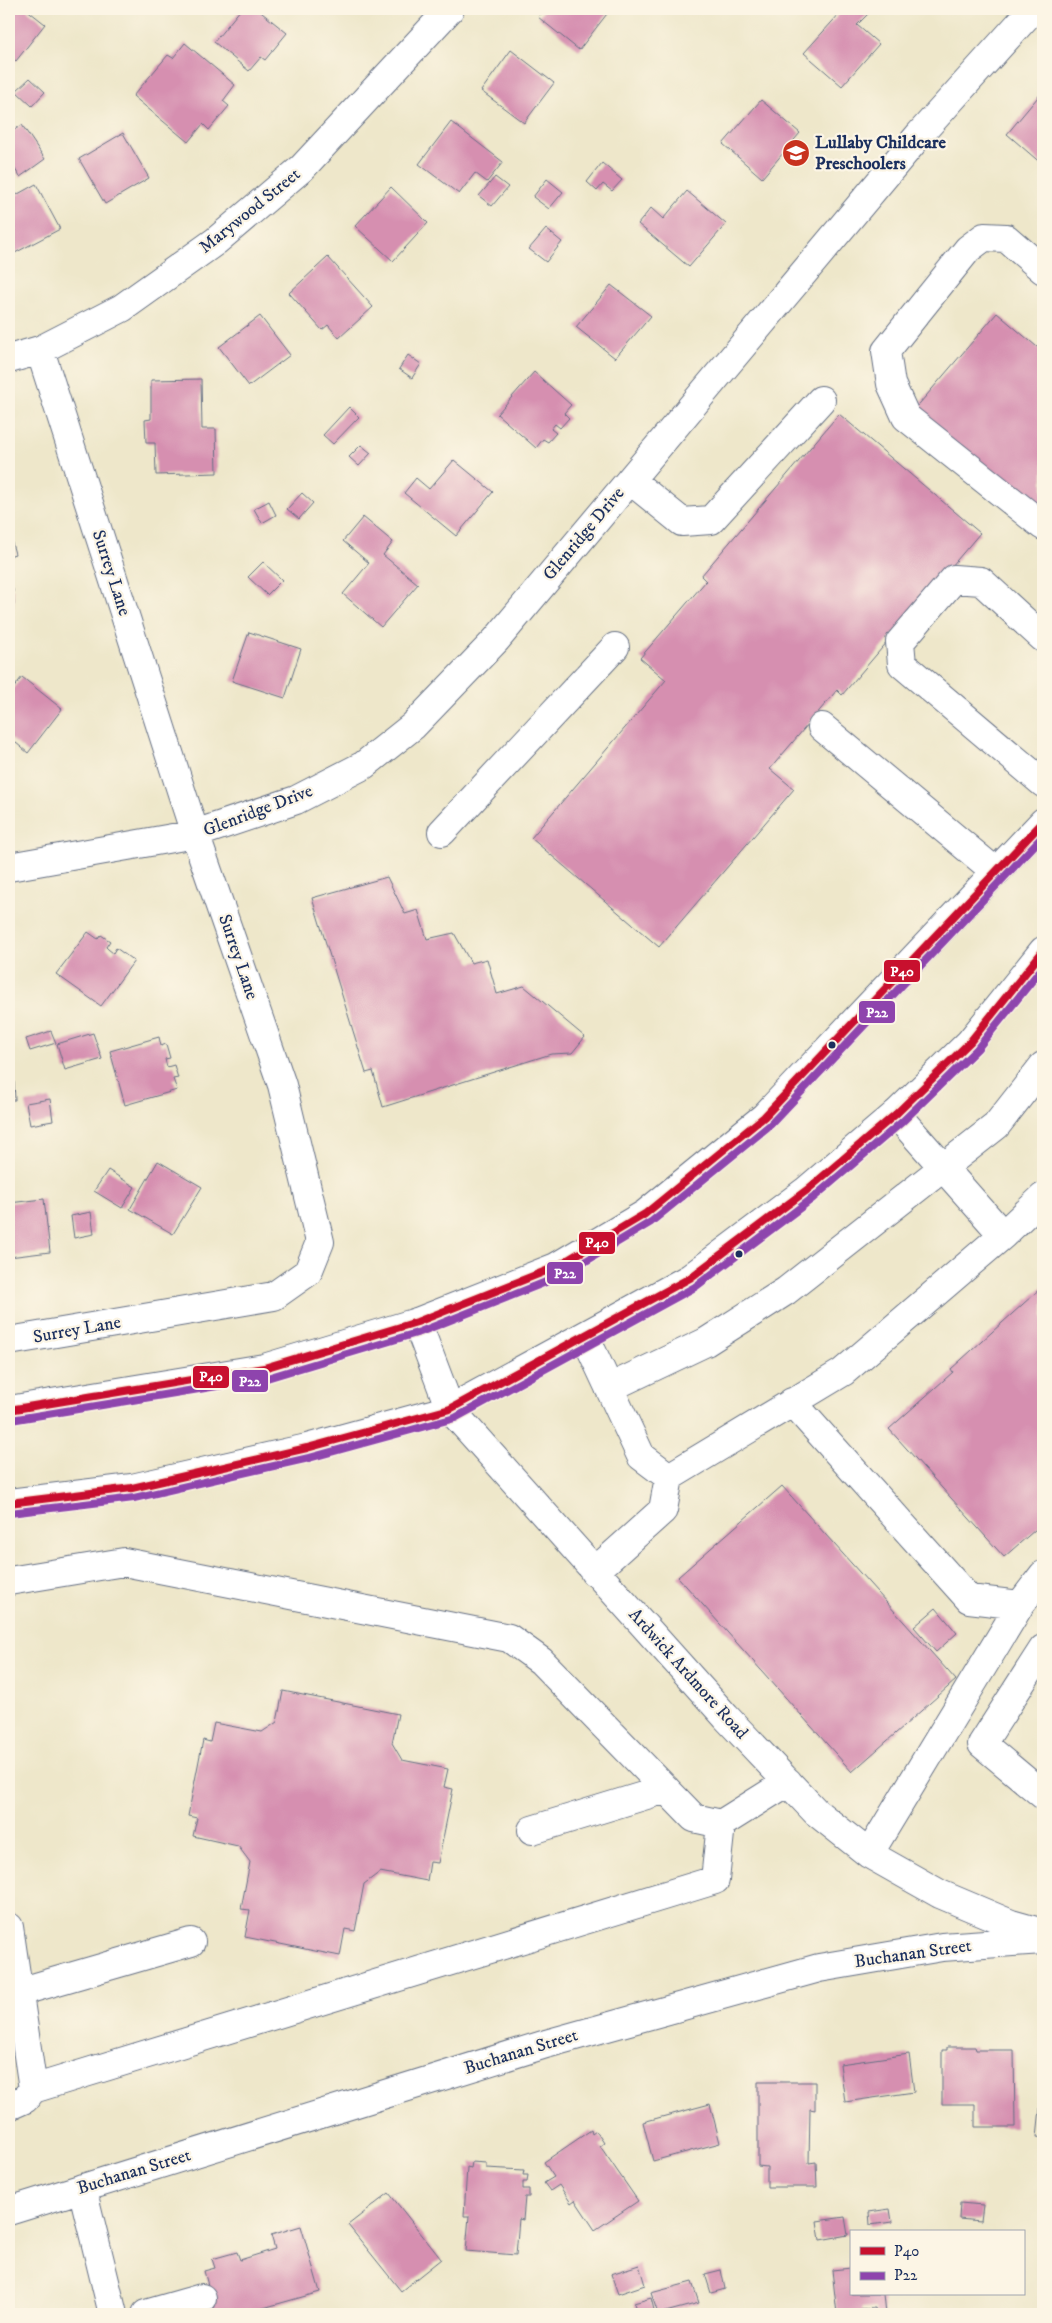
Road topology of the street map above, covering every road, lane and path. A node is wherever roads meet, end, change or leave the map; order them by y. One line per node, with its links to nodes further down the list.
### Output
1 (450, 9): 4 (street, Marywood Street)
2 (1033, 9): 7 (street, Glenridge Drive)
3 (1043, 270): 8 (street)
4 (40, 350): 5 (street, Marywood Street); 15 (street, Surrey Lane)
5 (9, 359)
6 (821, 400): 7 (street)
7 (630, 480): 15 (street, Glenridge Drive)
8 (1043, 526)
9 (1043, 638): 12 (street)
10 (615, 647): 14 (street)
11 (822, 727): 17 (street)
12 (1043, 783)
13 (1043, 822): 17 (street)
14 (442, 832)
15 (195, 834): 16 (street, Glenridge Drive); 26 (street, Surrey Lane)
16 (9, 867)
17 (996, 872): 24 (street)
18 (1043, 951): 20 (street)
19 (1043, 1066): 21 (street)
20 (896, 1114): 21 (street); 25 (street)
21 (943, 1167): 23 (street); 27 (street)
22 (1043, 1197): 23 (street)
23 (1003, 1235): 28 (street)
24 (417, 1322): 29 (street, Ardwick Ardmore Road); 30 (street)
25 (585, 1336): 27 (street); 29 (street)
26 (9, 1341)
27 (609, 1388): 31 (street)
28 (792, 1402): 31 (street); 36 (street)
29 (450, 1409): 32 (street); 33 (street, Ardwick Ardmore Road)
30 (9, 1410)
31 (669, 1477): 33 (street)
32 (9, 1503)
33 (594, 1572): 38 (street, Ardwick Ardmore Road)
34 (1043, 1575): 36 (street)
35 (9, 1581): 39 (street)
36 (1020, 1605): 43 (street)
37 (1043, 1649): 40 (street)
38 (788, 1782): 41 (street); 43 (street, Ardwick Ardmore Road)
39 (666, 1789): 41 (street); 42 (street)
40 (1043, 1795)
41 (721, 1824): 49 (street)
42 (532, 1830)
43 (869, 1854): 45 (street, Ardwick Ardmore Road)
44 (9, 1927): 48 (street)
45 (1043, 1933)
46 (1043, 1940): 51 (street, Buchanan Street)
47 (191, 1942): 48 (street)
48 (19, 1992): 49 (street)
49 (33, 2089): 50 (street)
50 (9, 2106)
51 (82, 2188): 52 (street, Buchanan Street); 54 (street)
52 (9, 2211)
53 (202, 2298): 55 (street)
54 (113, 2314)
55 (146, 2314)

